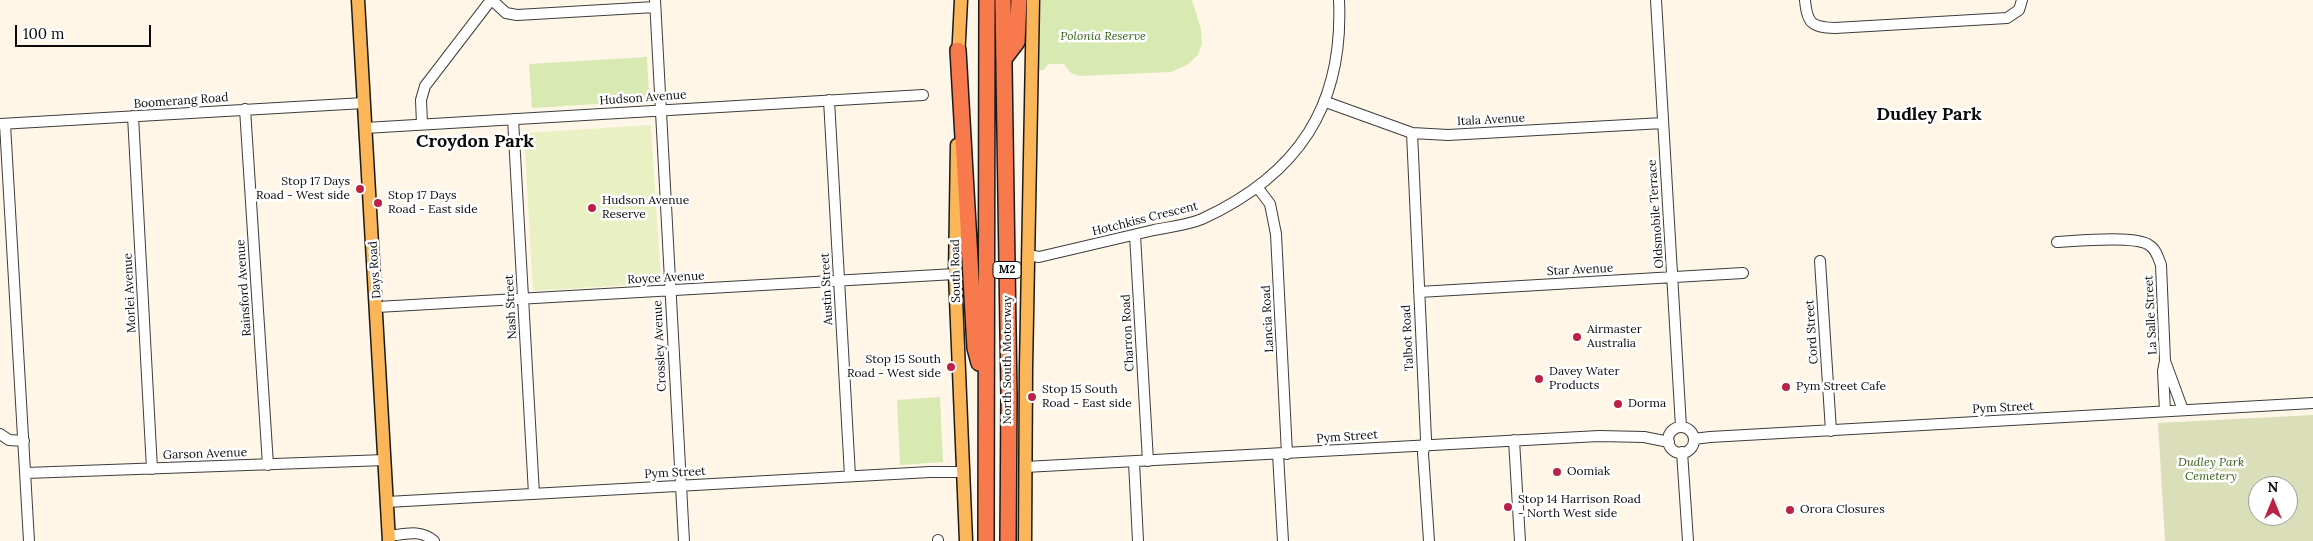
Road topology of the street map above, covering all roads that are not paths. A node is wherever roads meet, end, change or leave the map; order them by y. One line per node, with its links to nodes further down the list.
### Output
1 (358, 0): 18 (main road, Days Road)
2 (491, 0): 12 (street); 25 (street)
3 (961, 0): 13 (main road, South Road)
4 (986, 0): 42 (highway, North South Motorway / M2)
5 (1003, 0): 14 (highway, North South Motorway / M2)
6 (1019, 0): 14 (highway)
7 (1033, 0): 31 (main road)
8 (1339, 0): 17 (street, Hotchkiss Crescent)
9 (1656, 0): 23 (street, Oldsmobile Terrace)
10 (1805, 0): 11 (street)
11 (2022, 0)
12 (655, 3): 20 (street, Crossley Avenue)
13 (958, 50): 34 (main road, South Road); 42 (highway)
14 (1004, 59): 74 (highway, North South Motorway / M2)
15 (923, 95): 16 (street, Hudson Avenue)
16 (829, 100): 20 (street, Hudson Avenue); 36 (street, Austin Street)
17 (1326, 102): 27 (street, Itala Avenue); 28 (street, Hotchkiss Crescent)
18 (364, 103): 19 (street, Boomerang Road); 26 (main road, Days Road)
19 (245, 109): 21 (street, Boomerang Road); 59 (street, Rainsford Avenue)
20 (660, 109): 22 (street, Hudson Avenue); 37 (street, Crossley Avenue)
21 (133, 116): 24 (street, Boomerang Road); 61 (street, Morlei Avenue)
22 (513, 119): 25 (street, Hudson Avenue); 39 (street, Nash Street)
23 (1663, 123): 27 (street, Itala Avenue); 35 (street, Oldsmobile Terrace)
24 (3, 124): 51 (street)
25 (422, 124): 26 (street, Hudson Avenue)
26 (365, 128): 40 (main road, Days Road)
27 (1412, 133): 38 (street, Talbot Road)
28 (1258, 188): 29 (street, Hotchkiss Crescent); 55 (street, Lancia Road)
29 (1135, 235): 31 (street, Hotchkiss Crescent); 57 (street, Charron Road)
30 (2057, 242): 41 (street, La Salle Street)
31 (1028, 255): 60 (main road)
32 (1820, 261): 47 (street, Cord Street)
33 (1743, 273): 35 (street, Star Avenue)
34 (955, 274): 36 (street, Royce Avenue); 62 (main road, South Road)
35 (1673, 278): 38 (street, Star Avenue); 46 (street, Oldsmobile Terrace)
36 (839, 280): 37 (street, Royce Avenue); 64 (street, Austin Street)
37 (670, 290): 39 (street, Royce Avenue); 65 (street, Crossley Avenue)
38 (1419, 292): 53 (street, Talbot Road)
39 (523, 299): 40 (street, Royce Avenue); 66 (street, Nash Street)
40 (377, 308): 56 (main road, Days Road)
41 (2165, 361): 44 (street, La Salle Street); 45 (street, La Salle Street)
42 (985, 388): 73 (highway, North South Motorway / M2)
43 (2313, 403): 44 (street, Pym Street)
44 (2183, 410): 45 (street, Pym Street)
45 (2165, 411): 47 (street, Pym Street)
46 (1681, 427): 49 (street); 52 (street)
47 (1831, 431): 49 (street, Pym Street)
48 (0, 434): 51 (street)
49 (1694, 439): 54 (street)
50 (1514, 440): 52 (street, Pym Street); 53 (street, Pym Street); 79 (street)
51 (24, 441): 63 (street)
52 (1669, 442): 54 (street)
53 (1425, 445): 55 (street, Pym Street); 78 (street, Talbot Road)
54 (1682, 452): 80 (street)
55 (1282, 454): 57 (street, Pym Street); 77 (street, Lancia Road)
56 (385, 460): 59 (street, Garson Avenue); 67 (main road, Days Road)
57 (1148, 461): 58 (street, Pym Street)
58 (1134, 462): 60 (street, Pym Street); 76 (street)
59 (268, 464): 61 (street, Garson Avenue)
60 (1025, 467): 75 (main road)
61 (152, 469): 63 (street, Garson Avenue)
62 (964, 472): 64 (street, Pym Street); 72 (main road, South Road)
63 (26, 473): 69 (street)
64 (850, 476): 65 (street, Pym Street)
65 (680, 486): 66 (street, Pym Street); 71 (street, Crossley Avenue)
66 (534, 494): 67 (street, Pym Street)
67 (387, 502): 68 (main road, Days Road)
68 (389, 539): 70 (street)
69 (29, 541)
70 (434, 541)
71 (684, 541)
72 (966, 541)
73 (986, 541)
74 (1008, 541)
75 (1025, 541)
76 (1138, 541)
77 (1283, 541)
78 (1429, 541)
79 (1520, 541)
80 (1688, 541)

